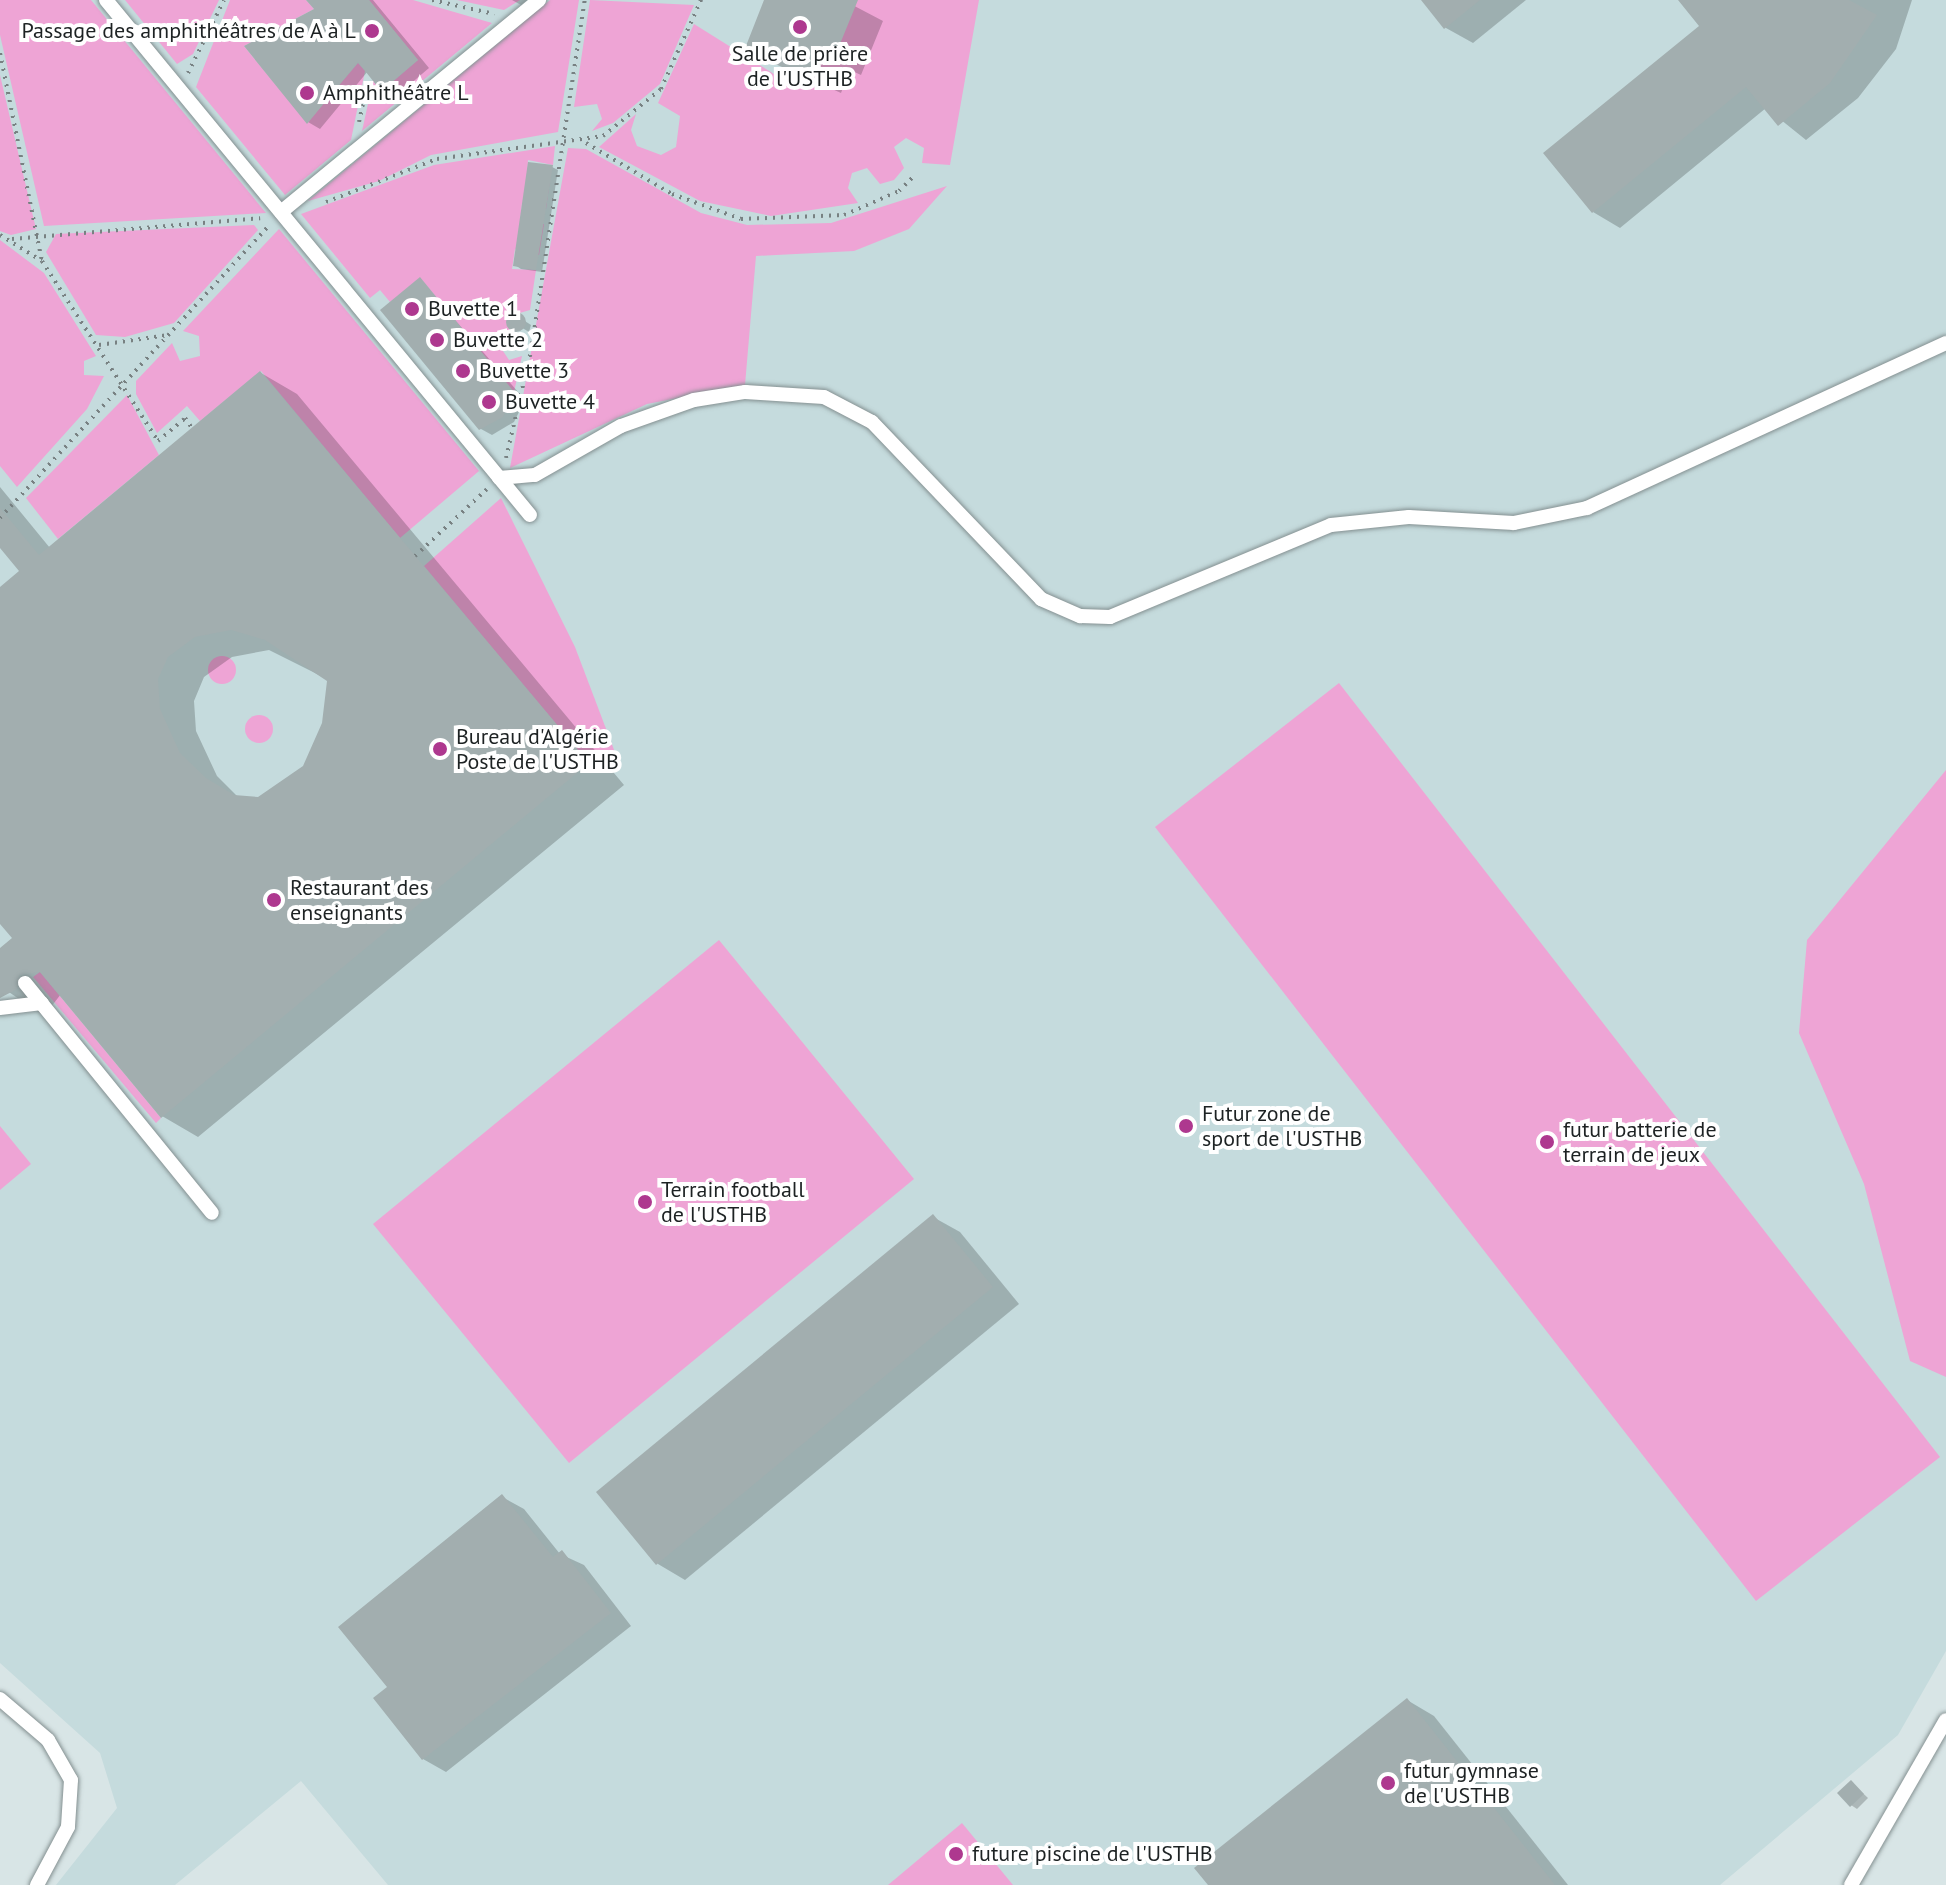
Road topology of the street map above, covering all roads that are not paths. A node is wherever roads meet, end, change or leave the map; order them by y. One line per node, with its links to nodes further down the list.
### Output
1 (106, 0): 3 (lane)
2 (539, 0): 3 (lane)
3 (281, 212): 5 (lane)
4 (1946, 343): 5 (lane)
5 (499, 478): 6 (lane)
6 (530, 515)
7 (25, 983): 8 (lane)
8 (42, 1003): 9 (lane); 10 (lane)
9 (0, 1008)
10 (212, 1213)
11 (0, 1699): 13 (lane)
12 (1946, 1720): 14 (lane)
13 (37, 1885)
14 (1851, 1885)

